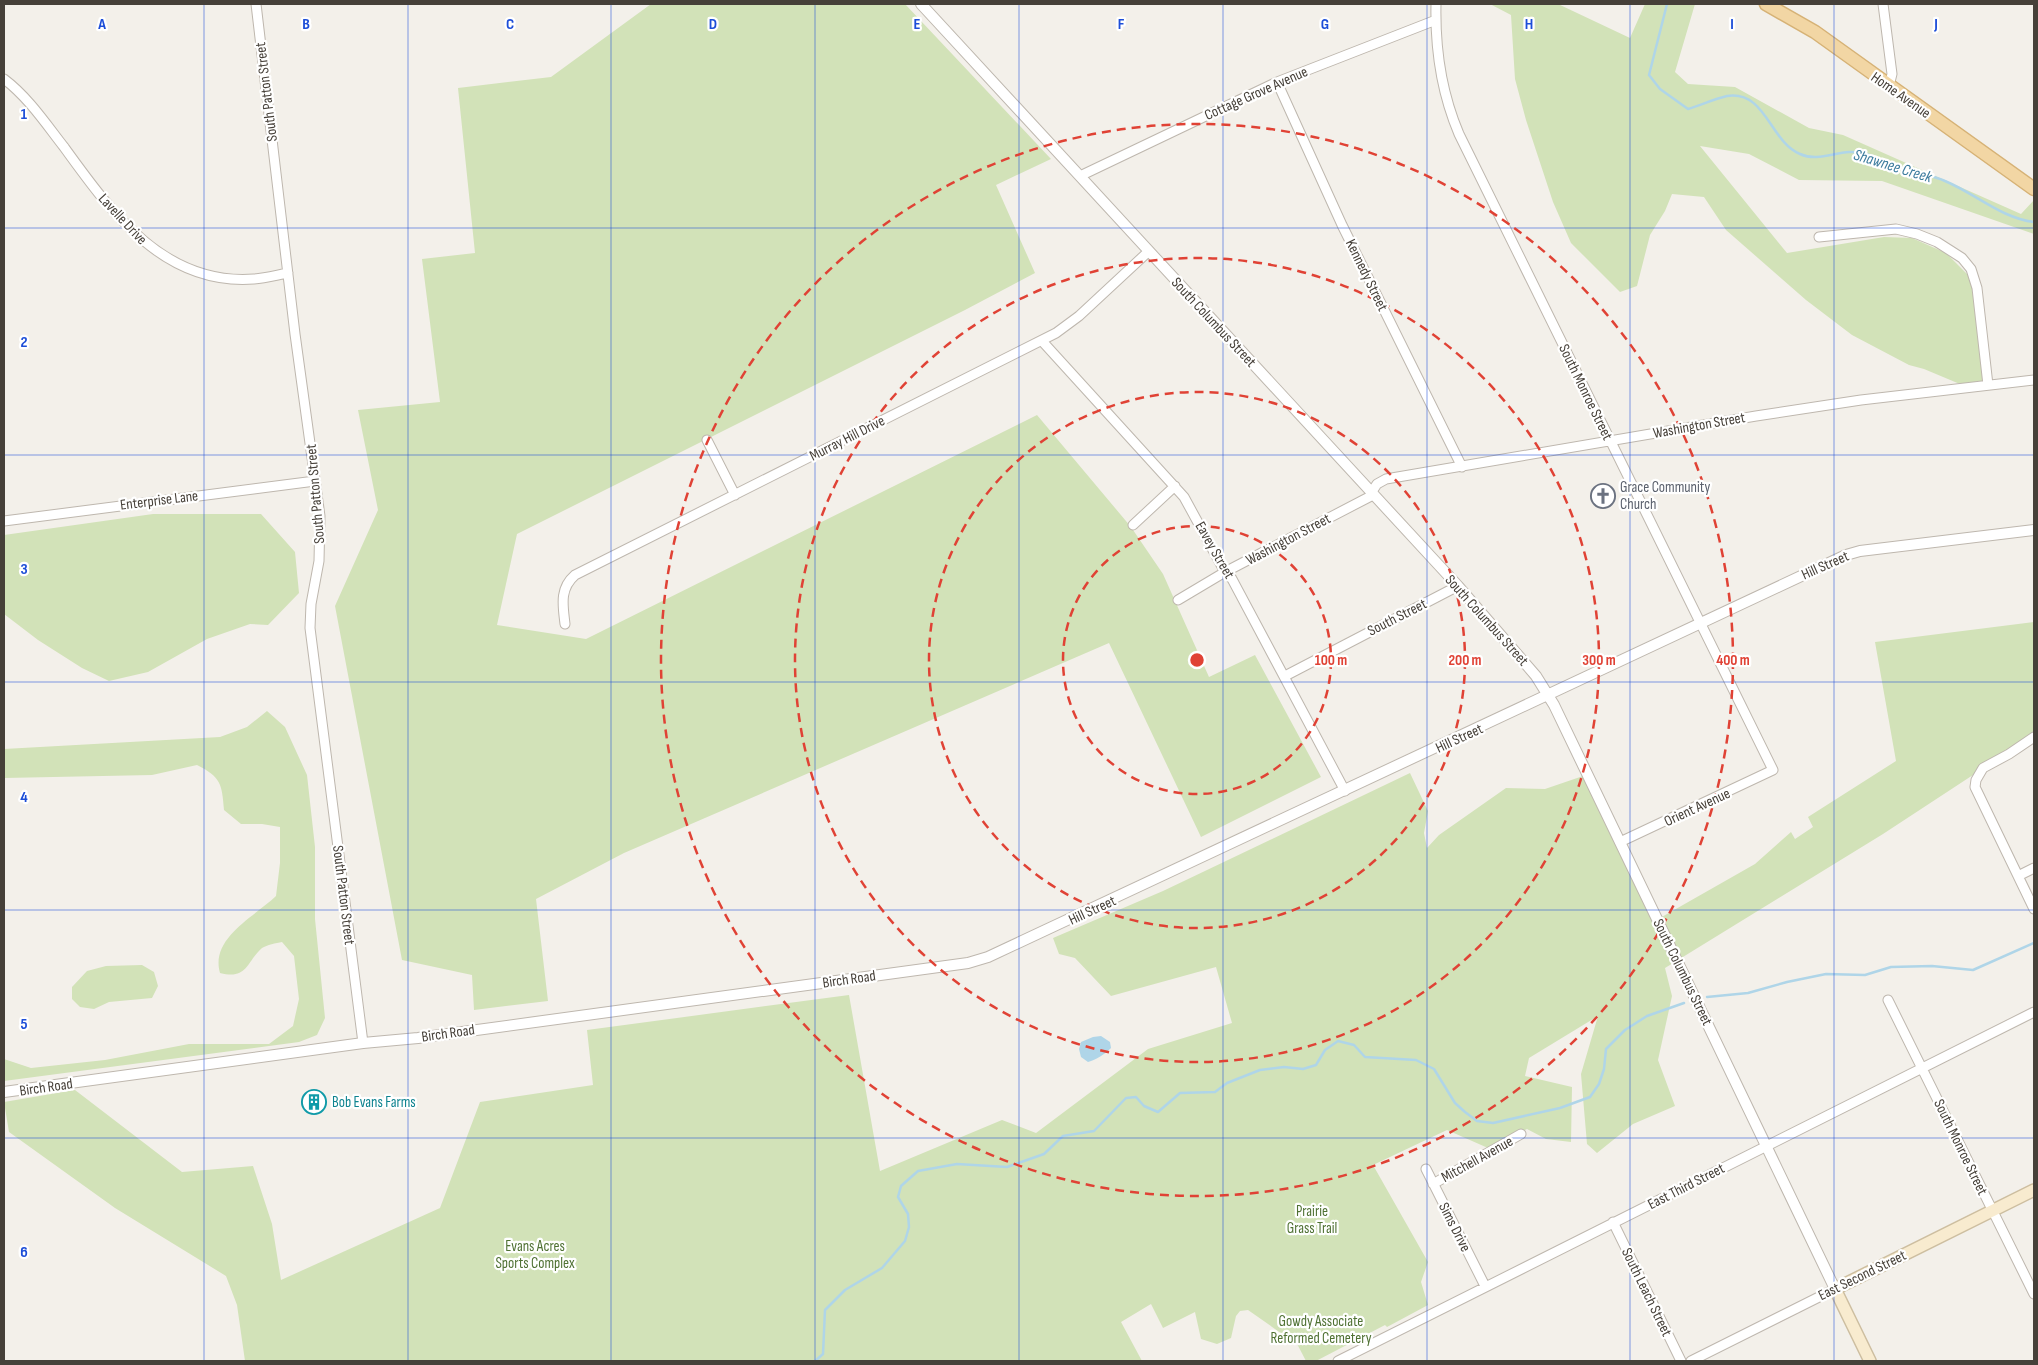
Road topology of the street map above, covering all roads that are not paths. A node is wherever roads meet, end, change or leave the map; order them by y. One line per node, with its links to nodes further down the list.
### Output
1 (256, 4): 14 (street, South Patton Street)
2 (921, 4): 10 (street, South Columbus Street)
3 (1436, 4): 6 (street, South Monroe Street)
4 (1766, 4): 9 (main road, Home Avenue)
5 (1884, 4): 9 (street)
6 (1436, 20): 8 (street, Cottage Grove Avenue); 19 (street, South Monroe Street)
7 (4, 79): 14 (street, Lavelle Drive)
8 (1277, 82): 10 (street, Cottage Grove Avenue); 20 (street, Kennedy Street)
9 (1889, 86): 11 (main road, Home Avenue)
10 (1080, 176): 13 (street, South Columbus Street)
11 (2033, 186)
12 (1819, 238): 17 (street)
13 (1149, 251): 15 (street, Murray Hill Drive); 23 (street, South Columbus Street)
14 (288, 273): 21 (street, South Patton Street)
15 (1042, 341): 22 (street, Eavey Street); 24 (street, Murray Hill Drive)
16 (2034, 380): 17 (street, Washington Street)
17 (1988, 386): 19 (street, Washington Street)
18 (707, 440): 24 (street)
19 (1610, 440): 20 (street, Washington Street); 31 (street, South Monroe Street)
20 (1462, 467): 23 (street, Washington Street)
21 (315, 481): 25 (street, Enterprise Lane); 45 (street, South Patton Street)
22 (1175, 486): 26 (street); 28 (street, Eavey Street)
23 (1372, 494): 28 (street, Washington Street); 29 (street, South Columbus Street)
24 (735, 495): 32 (street, Murray Hill Drive)
25 (4, 521)
26 (1133, 525)
27 (2034, 530): 31 (street, Hill Street)
28 (1225, 572): 30 (street, Washington Street); 33 (street, Eavey Street)
29 (1458, 586): 33 (street, South Street); 34 (street, South Columbus Street)
30 (1178, 600)
31 (1701, 623): 34 (street, Hill Street); 36 (street, South Monroe Street)
32 (565, 624)
33 (1285, 676): 37 (street, Eavey Street)
34 (1548, 695): 37 (street, Hill Street); 38 (street, South Columbus Street)
35 (2034, 736): 40 (street)
36 (1773, 770): 38 (street, Orient Avenue)
37 (1345, 791): 42 (street, Hill Street)
38 (1620, 842): 49 (street, South Columbus Street)
39 (2034, 868): 40 (street)
40 (2018, 876): 41 (street)
41 (2034, 909)
42 (891, 973): 45 (street, Birch Road)
43 (1888, 1000): 46 (street, South Monroe Street)
44 (2034, 1012): 46 (street, East Third Street)
45 (362, 1043): 47 (street, Birch Road)
46 (1921, 1068): 49 (street, East Third Street); 53 (street, South Monroe Street)
47 (4, 1092)
48 (1521, 1134): 51 (street, Mitchell Avenue)
49 (1766, 1146): 54 (street, East Third Street); 56 (street, South Columbus Street)
50 (1426, 1169): 51 (street, Sims Drive)
51 (1433, 1184): 55 (street, Sims Drive)
52 (2034, 1190): 53 (main road, East Second Street)
53 (1992, 1211): 56 (main road, East Second Street); 57 (street, South Monroe Street)
54 (1613, 1222): 55 (street, East Third Street); 59 (street, South Leach Street)
55 (1485, 1286): 58 (street, East Third Street)
56 (1835, 1289): 60 (street, East Second Street); 61 (main road, South Columbus Street)
57 (2034, 1294)
58 (1338, 1361)
59 (1681, 1361)
60 (1691, 1361)
61 (1870, 1361)

